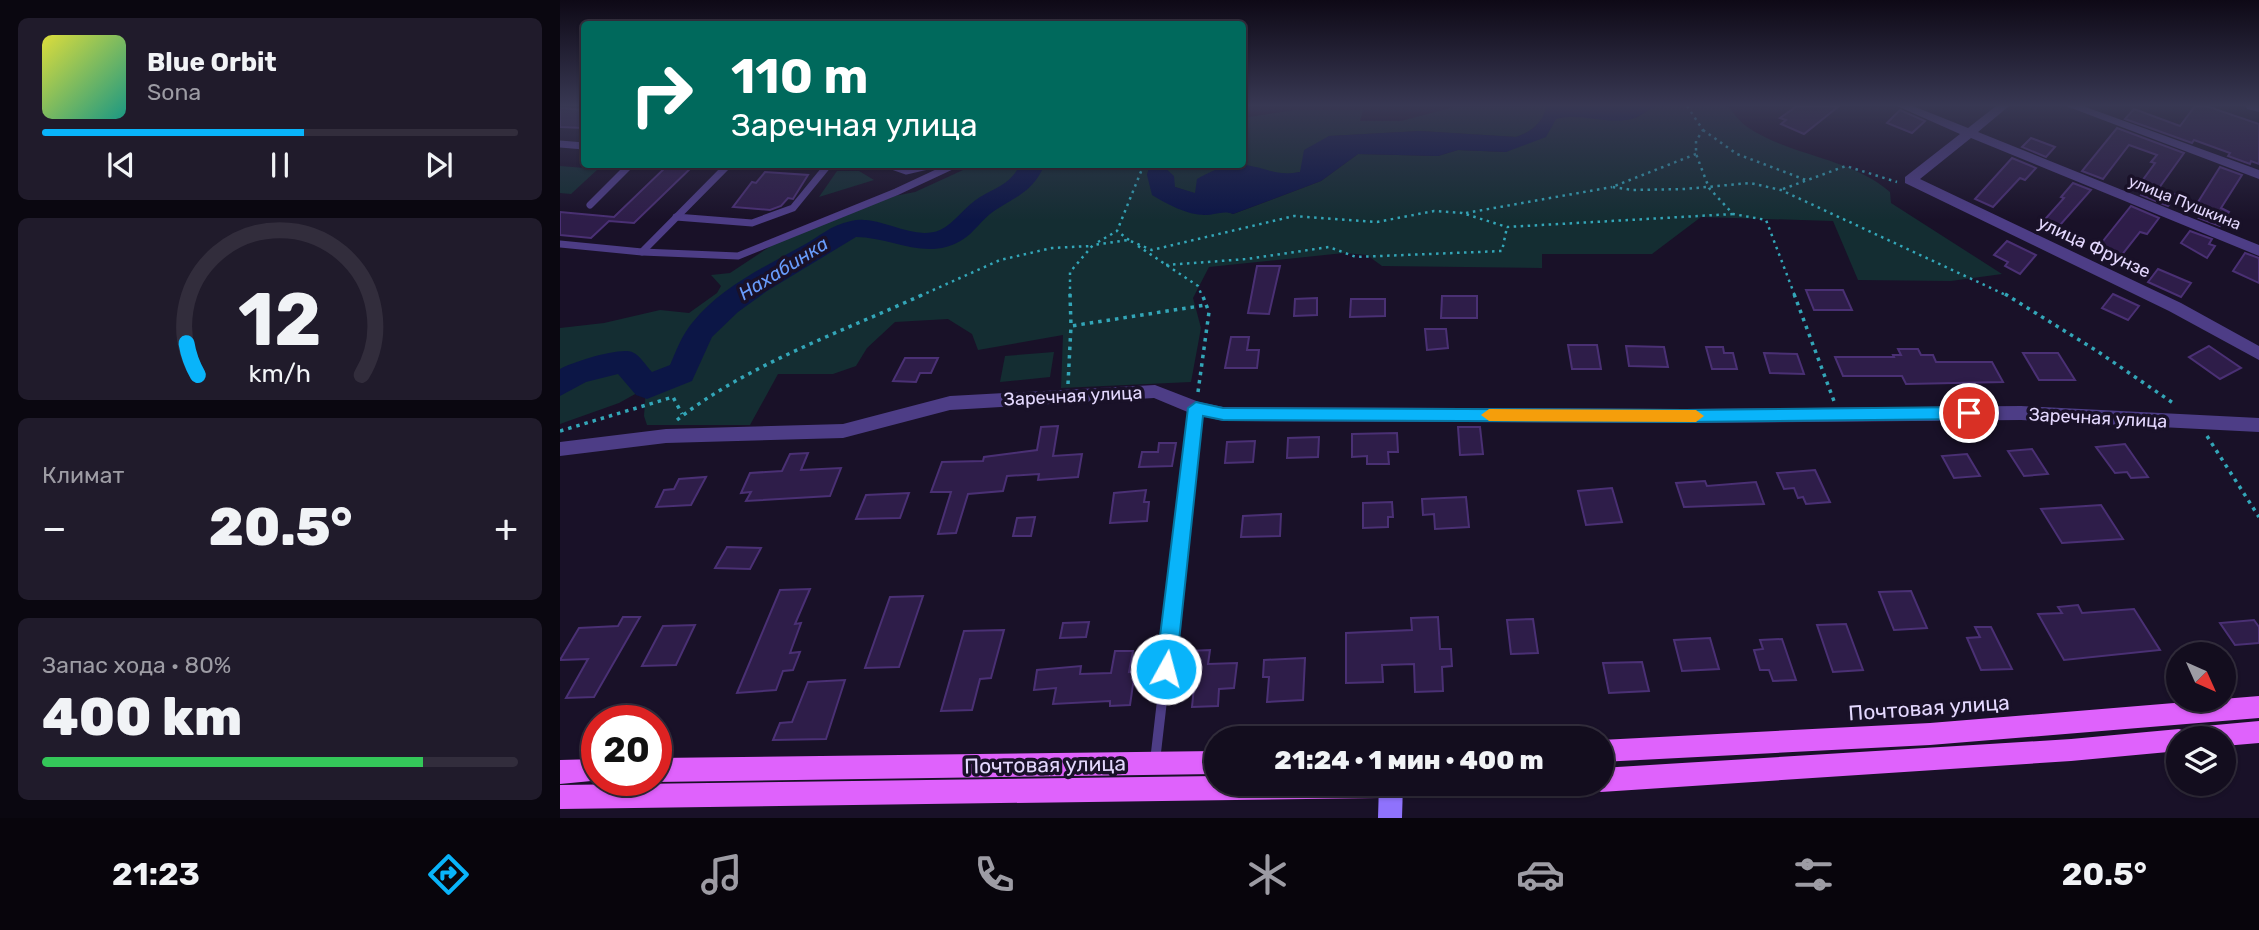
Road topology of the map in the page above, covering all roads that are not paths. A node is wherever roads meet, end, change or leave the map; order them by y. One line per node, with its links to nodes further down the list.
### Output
1 (562, 144): 5 (lane)
2 (1955, 144): 18 (street, улица Фрунзе)
3 (1996, 144): 16 (street, улица Пушкина)
4 (2174, 144): 12 (street)
5 (581, 146)
6 (627, 168): 13 (lane)
7 (725, 168): 14 (lane)
8 (826, 168): 14 (lane)
9 (897, 168): 10 (lane)
10 (918, 168)
11 (947, 168): 17 (lane)
12 (2259, 176)
13 (590, 205)
14 (676, 217): 17 (lane)
15 (560, 244): 17 (lane)
16 (2259, 251)
17 (642, 252)
18 (2259, 354)
19 (1196, 408): 20 (street, Заречная улица); 21 (street, Заречная улица); 28 (lane)
20 (2259, 425)
21 (560, 449)
22 (2259, 707): 26 (main road, Почтовая улица)
23 (2259, 732): 24 (main road)
24 (2236, 734)
25 (2166, 741): 32 (main road)
26 (1614, 751)
27 (1204, 762): 28 (main road, Почтовая улица)
28 (1155, 764): 29 (main road, Почтовая улица)
29 (672, 770)
30 (581, 771): 31 (main road)
31 (560, 772)
32 (1614, 779)
33 (1204, 788): 35 (main road, Почтовая улица)
34 (1391, 796): 36 (street)
35 (560, 797)
36 (1390, 818)

